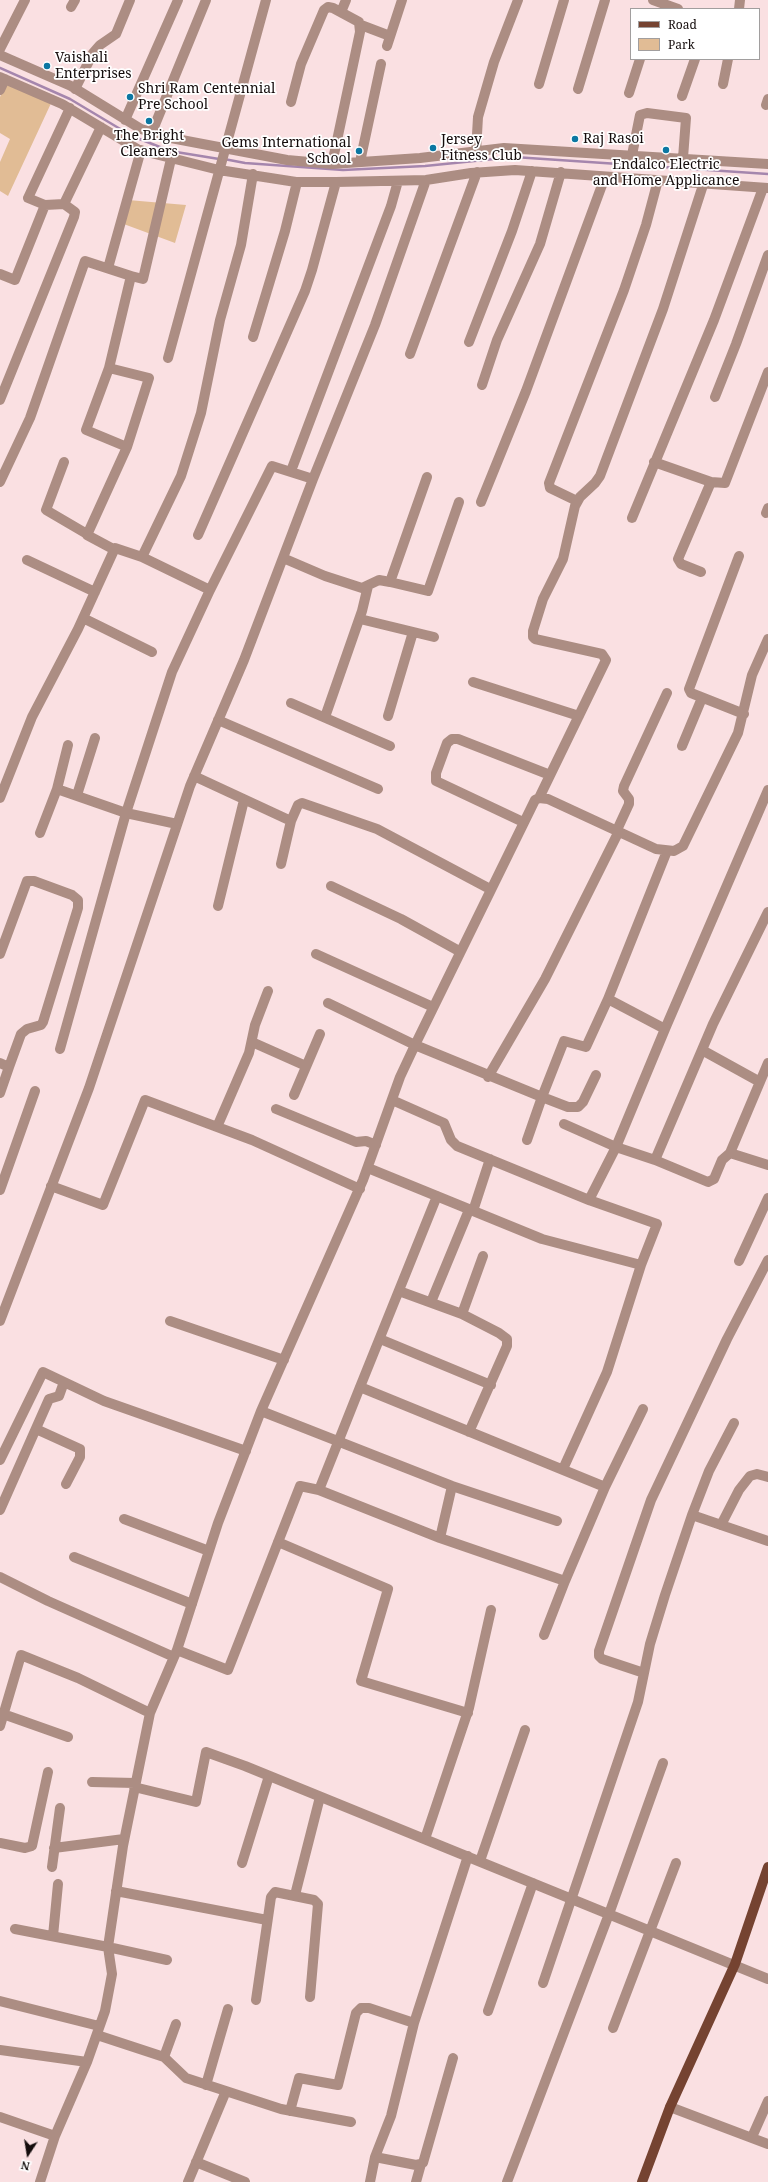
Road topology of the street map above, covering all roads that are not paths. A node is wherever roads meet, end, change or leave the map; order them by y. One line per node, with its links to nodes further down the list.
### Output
1 (25, 0): 15 (street)
2 (130, 0): 24 (street)
3 (178, 0): 31 (street)
4 (206, 0): 33 (street)
5 (266, 0): 35 (street)
6 (346, 0): 13 (street)
7 (402, 0): 14 (street)
8 (518, 0): 36 (street)
9 (564, 0): 22 (street)
10 (605, 0): 25 (street)
11 (655, 3): 12 (street)
12 (674, 8)
13 (341, 12): 14 (street); 29 (street)
14 (361, 25): 41 (street)
15 (0, 48)
16 (0, 55): 24 (street)
17 (640, 60): 27 (street)
18 (695, 60): 28 (street)
19 (728, 60): 23 (street)
20 (381, 64): 40 (street)
21 (3, 78): 26 (street); 30 (street)
22 (539, 84)
23 (723, 84)
24 (75, 89): 31 (street)
25 (578, 89)
26 (0, 90)
27 (629, 93)
28 (682, 96)
29 (291, 102)
30 (70, 108): 32 (street); 57 (street)
31 (125, 120): 33 (street)
32 (101, 127): 34 (street); 56 (street)
33 (152, 132): 35 (street)
34 (141, 150): 39 (street); 59 (street)
35 (223, 151): 41 (street); 43 (street)
36 (476, 152): 37 (street); 40 (street)
37 (632, 155): 38 (street); 38 (street)
38 (683, 158): 42 (street)
39 (171, 159): 43 (street); 61 (street)
40 (360, 162): 41 (street)
41 (332, 164)
42 (768, 164)
43 (220, 168): 47 (street); 65 (street)
44 (532, 171): 45 (street); 46 (street); 63 (street)
45 (477, 172): 49 (street); 64 (street)
46 (561, 172): 48 (street); 68 (street)
47 (253, 174): 52 (street); 87 (street)
48 (604, 177): 50 (street); 81 (street)
49 (426, 180): 51 (street); 76 (street)
50 (658, 180): 54 (street); 79 (street)
51 (398, 181): 53 (street); 74 (street)
52 (297, 182): 53 (street); 62 (street)
53 (336, 182): 84 (street)
54 (704, 182): 55 (street); 79 (street)
55 (766, 188): 73 (street)
56 (64, 204): 57 (street); 70 (street)
57 (45, 205): 60 (street)
58 (768, 254): 69 (street)
59 (108, 268): 61 (street); 77 (street)
60 (0, 274)
61 (131, 276): 66 (street)
62 (253, 338)
63 (469, 342)
64 (410, 354)
65 (168, 358)
66 (109, 368): 71 (street); 71 (street)
67 (768, 372): 78 (street)
68 (482, 385)
69 (715, 397)
70 (0, 400)
71 (127, 448): 83 (street)
72 (64, 462): 83 (street)
73 (654, 462): 78 (street); 82 (street)
74 (292, 471): 76 (street); 93 (street)
75 (427, 477): 91 (street)
76 (313, 479): 88 (street)
77 (0, 482)
78 (711, 482): 90 (street)
79 (577, 501): 107 (street)
80 (459, 502): 91 (street)
81 (482, 502)
82 (632, 518)
83 (87, 534): 85 (street)
84 (198, 535)
85 (115, 550): 87 (street); 94 (street)
86 (739, 556): 103 (street)
87 (142, 557): 93 (street)
88 (283, 558): 92 (street); 109 (street)
89 (27, 560): 94 (street)
90 (701, 572)
91 (390, 582): 92 (street)
92 (368, 586): 96 (street)
93 (210, 590): 124 (street)
94 (95, 592): 95 (street)
95 (83, 618): 100 (street); 116 (street)
96 (360, 619): 97 (street); 108 (street)
97 (413, 632): 98 (street); 106 (street)
98 (434, 637)
99 (768, 639): 105 (street)
100 (152, 652)
101 (473, 682): 107 (street)
102 (667, 693): 128 (street)
103 (702, 698): 105 (street); 113 (street)
104 (291, 703): 108 (street)
105 (744, 714): 130 (street)
106 (388, 716)
107 (579, 716): 114 (street)
108 (325, 717): 112 (street)
109 (218, 720): 115 (street); 118 (street)
110 (95, 738): 120 (street)
111 (68, 745): 117 (street)
112 (390, 746)
113 (682, 746)
114 (550, 774): 122 (street); 126 (street)
115 (194, 776): 123 (street); 127 (street)
116 (4, 777): 121 (street)
117 (57, 789): 120 (street); 129 (street)
118 (378, 789)
119 (768, 790): 143 (street)
120 (76, 795): 124 (street)
121 (0, 798)
122 (539, 798): 126 (street); 128 (street)
123 (244, 800): 125 (street); 134 (street)
124 (126, 813): 127 (street); 147 (street)
125 (291, 821): 131 (street); 133 (street)
126 (523, 822): 133 (street)
127 (177, 824): 171 (street)
128 (618, 830): 130 (street); 152 (street)
129 (40, 832)
130 (667, 851): 140 (street)
131 (280, 864)
132 (331, 886): 136 (street)
133 (490, 888): 136 (street)
134 (218, 906)
135 (768, 912): 148 (street)
136 (459, 952): 142 (street)
137 (0, 954): 150 (street)
138 (316, 954): 142 (street)
139 (268, 991): 145 (street)
140 (608, 999): 143 (street); 158 (street)
141 (328, 1003): 146 (street)
142 (433, 1007): 146 (street)
143 (665, 1029): 165 (street)
144 (320, 1034): 151 (street)
145 (252, 1042): 151 (street); 162 (street)
146 (415, 1045): 152 (street); 159 (street)
147 (60, 1049)
148 (702, 1050): 154 (street); 168 (street)
149 (768, 1063): 154 (street)
150 (5, 1065): 156 (street)
151 (306, 1066): 157 (street)
152 (488, 1076): 158 (street)
153 (596, 1076): 158 (street)
154 (760, 1082): 166 (street)
155 (35, 1091): 173 (street)
156 (0, 1093)
157 (294, 1095)
158 (542, 1097): 163 (street)
159 (392, 1100): 164 (street); 167 (street)
160 (276, 1109): 164 (street)
161 (564, 1124): 165 (street)
162 (217, 1127): 171 (street); 172 (street)
163 (527, 1140)
164 (376, 1145): 170 (street)
165 (616, 1147): 168 (street); 176 (street)
166 (730, 1154): 168 (street); 169 (street)
167 (490, 1159): 176 (street); 177 (street)
168 (655, 1160)
169 (768, 1165)
170 (368, 1168): 172 (street); 174 (street)
171 (52, 1186): 185 (street)
172 (360, 1189): 188 (street)
173 (0, 1190)
174 (437, 1196): 177 (street); 182 (street)
175 (768, 1198): 179 (street)
176 (589, 1200): 181 (street)
177 (471, 1210): 181 (street); 183 (street)
178 (483, 1256): 184 (street)
179 (739, 1260)
180 (768, 1260): 222 (street)
181 (641, 1265): 200 (street)
182 (399, 1291): 183 (street); 187 (street)
183 (431, 1302): 184 (street)
184 (462, 1314): 190 (street)
185 (0, 1321)
186 (170, 1321): 188 (street)
187 (380, 1339): 190 (street); 191 (street)
188 (284, 1360): 193 (street)
189 (64, 1382): 195 (street); 198 (street); 199 (street)
190 (491, 1385): 196 (street)
191 (360, 1387): 196 (street); 197 (street)
192 (643, 1409): 204 (street)
193 (261, 1411): 197 (street); 198 (street)
194 (734, 1423): 207 (street)
195 (36, 1429): 202 (street); 206 (street)
196 (469, 1432): 200 (street)
197 (338, 1440): 203 (street); 205 (street)
198 (246, 1451): 214 (street)
199 (0, 1460)
200 (562, 1469): 204 (street)
201 (768, 1477): 210 (street)
202 (66, 1484)
203 (452, 1486): 209 (street); 211 (street)
204 (605, 1487): 217 (street)
205 (319, 1490): 211 (street); 213 (street)
206 (0, 1510)
207 (692, 1515): 210 (street); 222 (street)
208 (124, 1519): 214 (street)
209 (557, 1521)
210 (722, 1525): 212 (street)
211 (440, 1538): 217 (street)
212 (768, 1541)
213 (278, 1542): 221 (street); 224 (street)
214 (209, 1551): 218 (street)
215 (74, 1556): 218 (street)
216 (0, 1577): 221 (street)
217 (565, 1581): 220 (street)
218 (192, 1604): 221 (street)
219 (491, 1610): 224 (street)
220 (544, 1635)
221 (176, 1653): 223 (street)
222 (644, 1673): 250 (street)
223 (150, 1713): 225 (street); 233 (street)
224 (468, 1713): 237 (street)
225 (3, 1714): 226 (street); 228 (street)
226 (0, 1726)
227 (525, 1730): 241 (street)
228 (68, 1737)
229 (663, 1764): 251 (street)
230 (48, 1772): 238 (street)
231 (269, 1776): 233 (street); 234 (street); 242 (street)
232 (92, 1782): 233 (street)
233 (135, 1785): 236 (street)
234 (320, 1797): 237 (street); 249 (street)
235 (60, 1808): 239 (street)
236 (124, 1838): 239 (street); 248 (street)
237 (424, 1839): 240 (street)
238 (0, 1843)
239 (54, 1848): 244 (street)
240 (468, 1856): 241 (street); 266 (street)
241 (480, 1861): 246 (street)
242 (242, 1863)
243 (676, 1863): 254 (street)
244 (52, 1867)
245 (768, 1867): 258 (main road)
246 (533, 1883): 250 (street); 265 (street)
247 (58, 1884): 255 (street)
248 (116, 1891): 252 (street); 256 (street)
249 (295, 1895): 252 (street); 261 (street)
250 (572, 1898): 251 (street); 260 (street)
251 (610, 1914): 254 (street); 292 (street)
252 (267, 1920): 263 (street)
253 (15, 1929): 255 (street)
254 (650, 1930): 258 (street); 268 (street)
255 (52, 1936): 256 (street)
256 (108, 1947): 257 (street); 269 (street)
257 (167, 1960)
258 (735, 1964): 259 (street); 277 (main road)
259 (768, 1979)
260 (543, 1983)
261 (310, 1997)
262 (0, 2000): 269 (street)
263 (256, 2000)
264 (228, 2009): 274 (street)
265 (488, 2011)
266 (414, 2022): 278 (street); 284 (street)
267 (176, 2024): 271 (street)
268 (613, 2028)
269 (98, 2030): 271 (street); 273 (street)
270 (0, 2050): 273 (street)
271 (164, 2057): 274 (street)
272 (453, 2058): 286 (street)
273 (87, 2062): 281 (street)
274 (206, 2085): 275 (street)
275 (226, 2091): 278 (street); 285 (street)
276 (768, 2101): 282 (street)
277 (670, 2107): 282 (street); 293 (main road)
278 (290, 2111): 280 (street)
279 (0, 2117): 281 (street)
280 (352, 2122)
281 (55, 2136): 287 (street)
282 (752, 2137): 283 (street)
283 (768, 2144)
284 (375, 2157): 286 (street); 290 (street)
285 (196, 2162): 288 (street); 289 (street)
286 (421, 2164): 291 (street)
287 (40, 2182)
288 (188, 2182)
289 (245, 2182)
290 (370, 2182)
291 (416, 2182)
292 (507, 2182)
293 (642, 2182)

